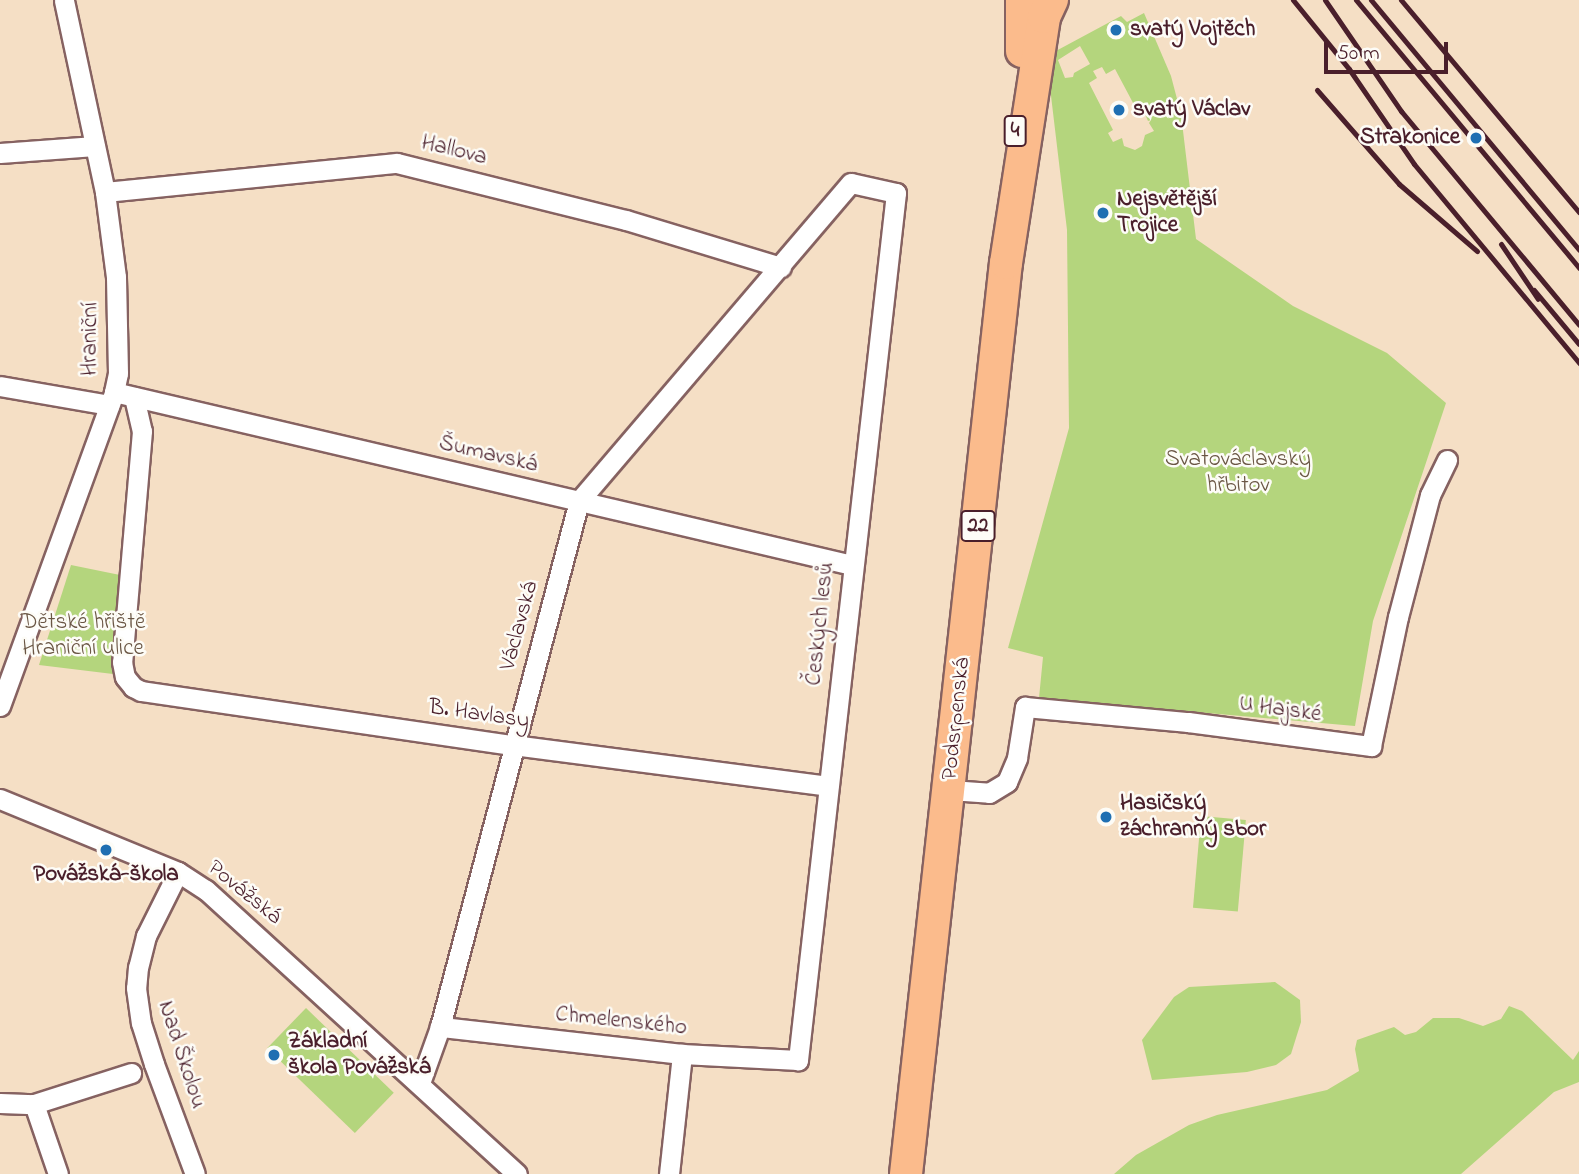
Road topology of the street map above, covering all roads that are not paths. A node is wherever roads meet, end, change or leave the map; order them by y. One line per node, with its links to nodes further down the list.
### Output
1 (64, 0): 4 (street, Hraniční)
2 (1022, 0): 8 (main road, Podsrpenská / 4)
3 (1052, 0): 8 (main road, Podsrpenská / 22)
4 (95, 146): 5 (street); 6 (street, Hraniční)
5 (0, 153)
6 (104, 192): 9 (street, Hallova); 12 (street, Hraniční)
7 (896, 194): 9 (street, Václavská); 15 (street, Českých lesů)
8 (1006, 263): 19 (main road, Podsrpenská / 22)
9 (782, 267): 14 (street, Václavská)
10 (0, 386): 12 (street, Šumavská)
11 (134, 397): 12 (street, Šumavská); 14 (street, Šumavská); 17 (street, B. Havlasy)
12 (112, 398): 16 (street, Hraniční)
13 (1447, 460): 19 (street, U Hajské)
14 (579, 501): 15 (street, Šumavská); 17 (street, Václavská)
15 (852, 565): 18 (street, Českých lesů)
16 (0, 706)
17 (513, 745): 18 (street, B. Havlasy); 22 (street, Václavská)
18 (828, 786): 24 (street, Českých lesů)
19 (950, 790): 33 (main road, Podsrpenská / 22)
20 (0, 799): 21 (street, Povážská)
21 (178, 872): 26 (street, Povážská); 30 (street, Nad Školou)
22 (440, 1027): 23 (street, Chmelenského); 26 (street, Václavská)
23 (682, 1054): 24 (street, Chmelenského); 32 (street)
24 (798, 1060)
25 (131, 1073): 28 (street)
26 (420, 1083): 31 (street)
27 (0, 1103): 28 (street)
28 (34, 1104): 29 (street)
29 (58, 1174)
30 (195, 1174)
31 (517, 1174)
32 (669, 1174)
33 (906, 1174)

